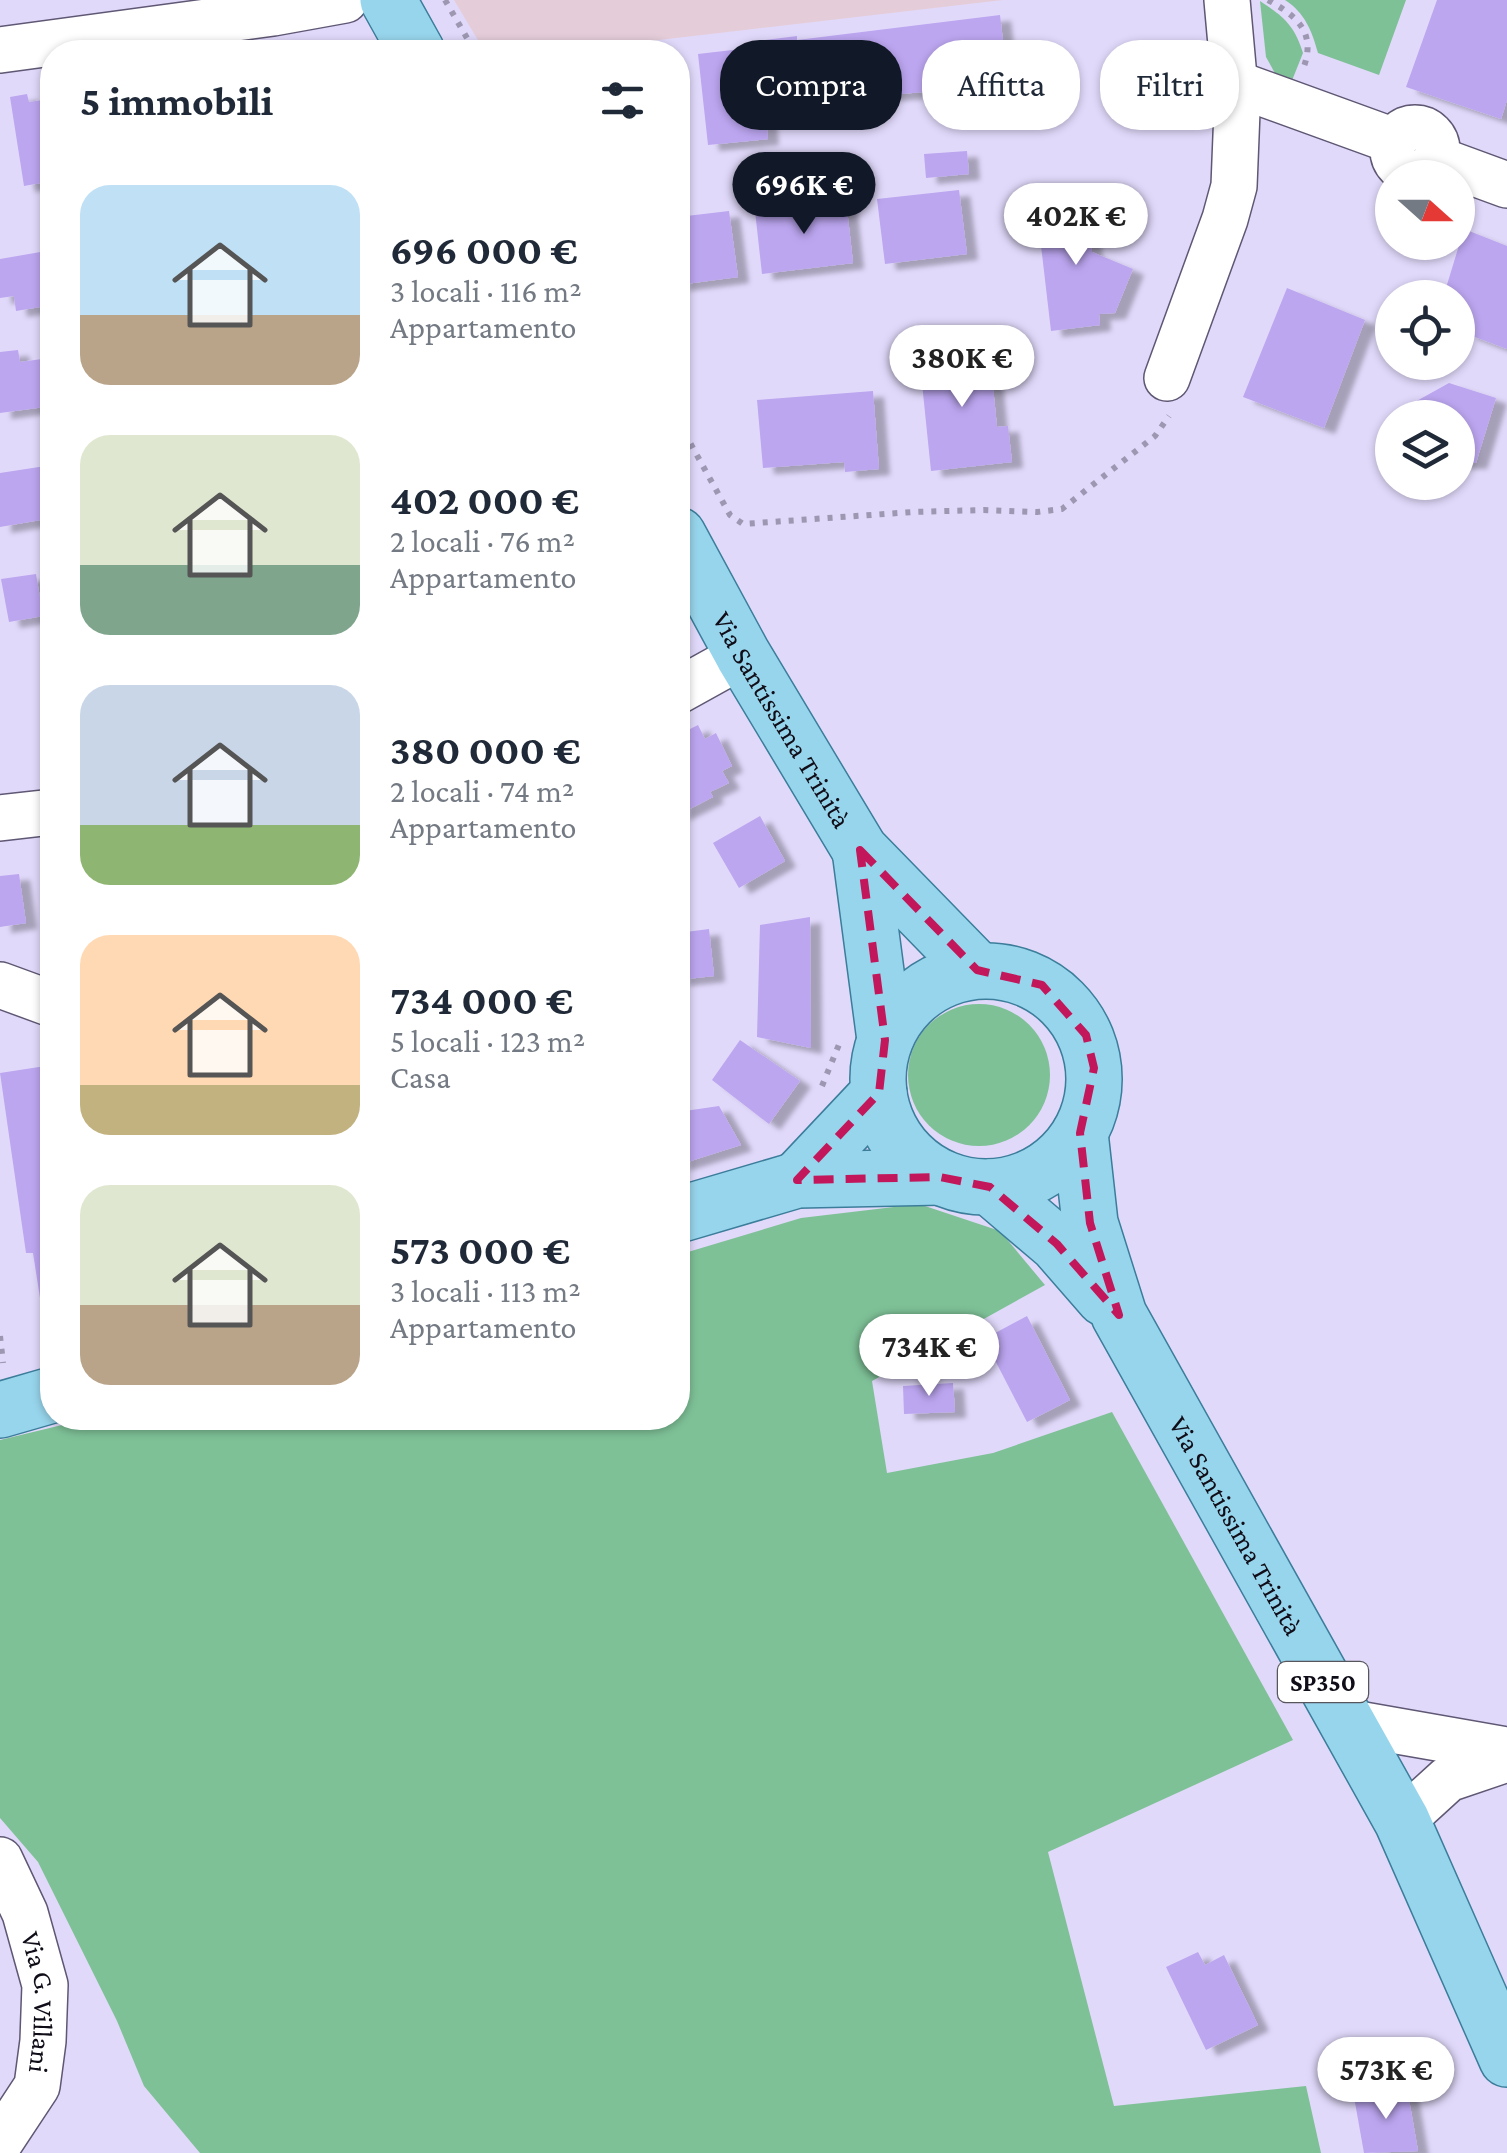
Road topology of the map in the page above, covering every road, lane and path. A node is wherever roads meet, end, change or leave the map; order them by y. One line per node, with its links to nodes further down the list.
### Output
1 (345, 0): 6 (street)
2 (388, 0): 7 (main road)
3 (444, 0): 8 (path)
4 (1227, 0): 9 (street)
5 (1268, 0): 13 (path)
6 (136, 40)
7 (410, 40)
8 (468, 40)
9 (1230, 40)
10 (40, 48): 11 (street)
11 (0, 50)
12 (1239, 85): 13 (street)
13 (1291, 102): 15 (street)
14 (1236, 130): 16 (street)
15 (1507, 186)
16 (1171, 392): 17 (path)
17 (690, 443)
18 (690, 558): 19 (main road, Via Santissima Trinità)
19 (742, 655): 20 (street); 23 (main road, Via Santissima Trinità)
20 (690, 684)
21 (40, 813): 22 (street)
22 (0, 818)
23 (860, 850): 24 (main road, Via Santissima Trinità); 27 (main road, Via Santissima Trinità)
24 (977, 970): 27 (main road, Via Santissima Trinità / SP350); 30 (main road, Via Santissima Trinità / SP350)
25 (0, 985): 26 (street)
26 (40, 1000)
27 (862, 1040): 28 (main road, Via Santissima Trinità / SP350); 29 (path)
28 (879, 1093): 31 (main road); 32 (main road, Via Santissima Trinità / SP350)
29 (813, 1099)
30 (1080, 1134): 32 (main road, Via Santissima Trinità / SP350); 34 (main road, Via Santissima Trinità / SP350)
31 (797, 1180): 32 (main road); 33 (main road)
32 (965, 1182): 34 (main road, Via Santissima Trinità / SP350)
33 (690, 1211)
34 (1120, 1315): 38 (main road, Via Santissima Trinità / SP350)
35 (0, 1336): 36 (path)
36 (2, 1389): 37 (main road)
37 (40, 1394)
38 (1346, 1722): 39 (street); 41 (main road, Via Santissima Trinità / SP350)
39 (1507, 1750)
40 (1507, 1759): 41 (street)
41 (1402, 1822): 43 (main road, Via Santissima Trinità / SP350)
42 (0, 1860): 44 (street, Via G. Villani)
43 (1507, 2058)
44 (0, 2142)

